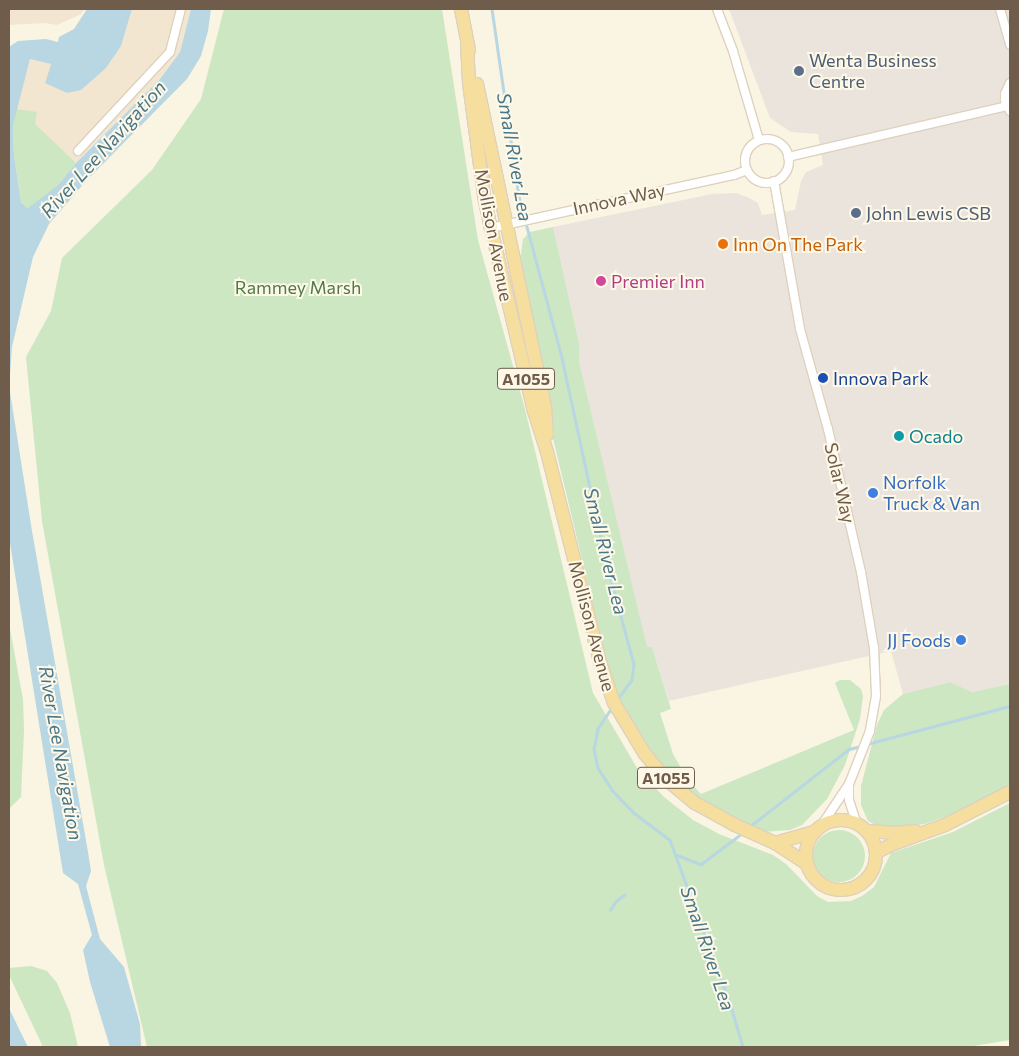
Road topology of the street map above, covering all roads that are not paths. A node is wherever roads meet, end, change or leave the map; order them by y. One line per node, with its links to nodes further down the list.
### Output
1 (181, 9): 10 (street)
2 (461, 9): 5 (main road, Mollison Avenue / A1055)
3 (717, 9): 9 (street)
4 (1000, 9): 6 (street)
5 (467, 43): 14 (main road, Mollison Avenue / A1055); 15 (main road, Mollison Avenue / A1055)
6 (1010, 45)
7 (1010, 83): 8 (street)
8 (1008, 108): 11 (street)
9 (759, 140): 11 (street); 12 (street)
10 (78, 151)
11 (788, 157): 13 (street)
12 (747, 170): 13 (street); 14 (street, Innova Way)
13 (774, 181): 17 (street, Solar Way)
14 (507, 224): 15 (street, Innova Way); 16 (main road, Mollison Avenue / A1055)
15 (491, 228): 16 (main road, Mollison Avenue / A1055)
16 (547, 452): 23 (main road, Mollison Avenue / A1055)
17 (849, 784): 19 (street, Solar Way); 20 (street, Solar Way)
18 (1010, 792): 21 (main road)
19 (856, 822): 20 (main road); 22 (main road)
20 (818, 829): 23 (main road); 25 (main road)
21 (935, 829): 22 (main road); 24 (main road)
22 (868, 831): 24 (main road)
23 (775, 843): 25 (main road, Mollison Avenue / A1055)
24 (877, 852): 25 (main road, Mollison Avenue)
25 (807, 864)

